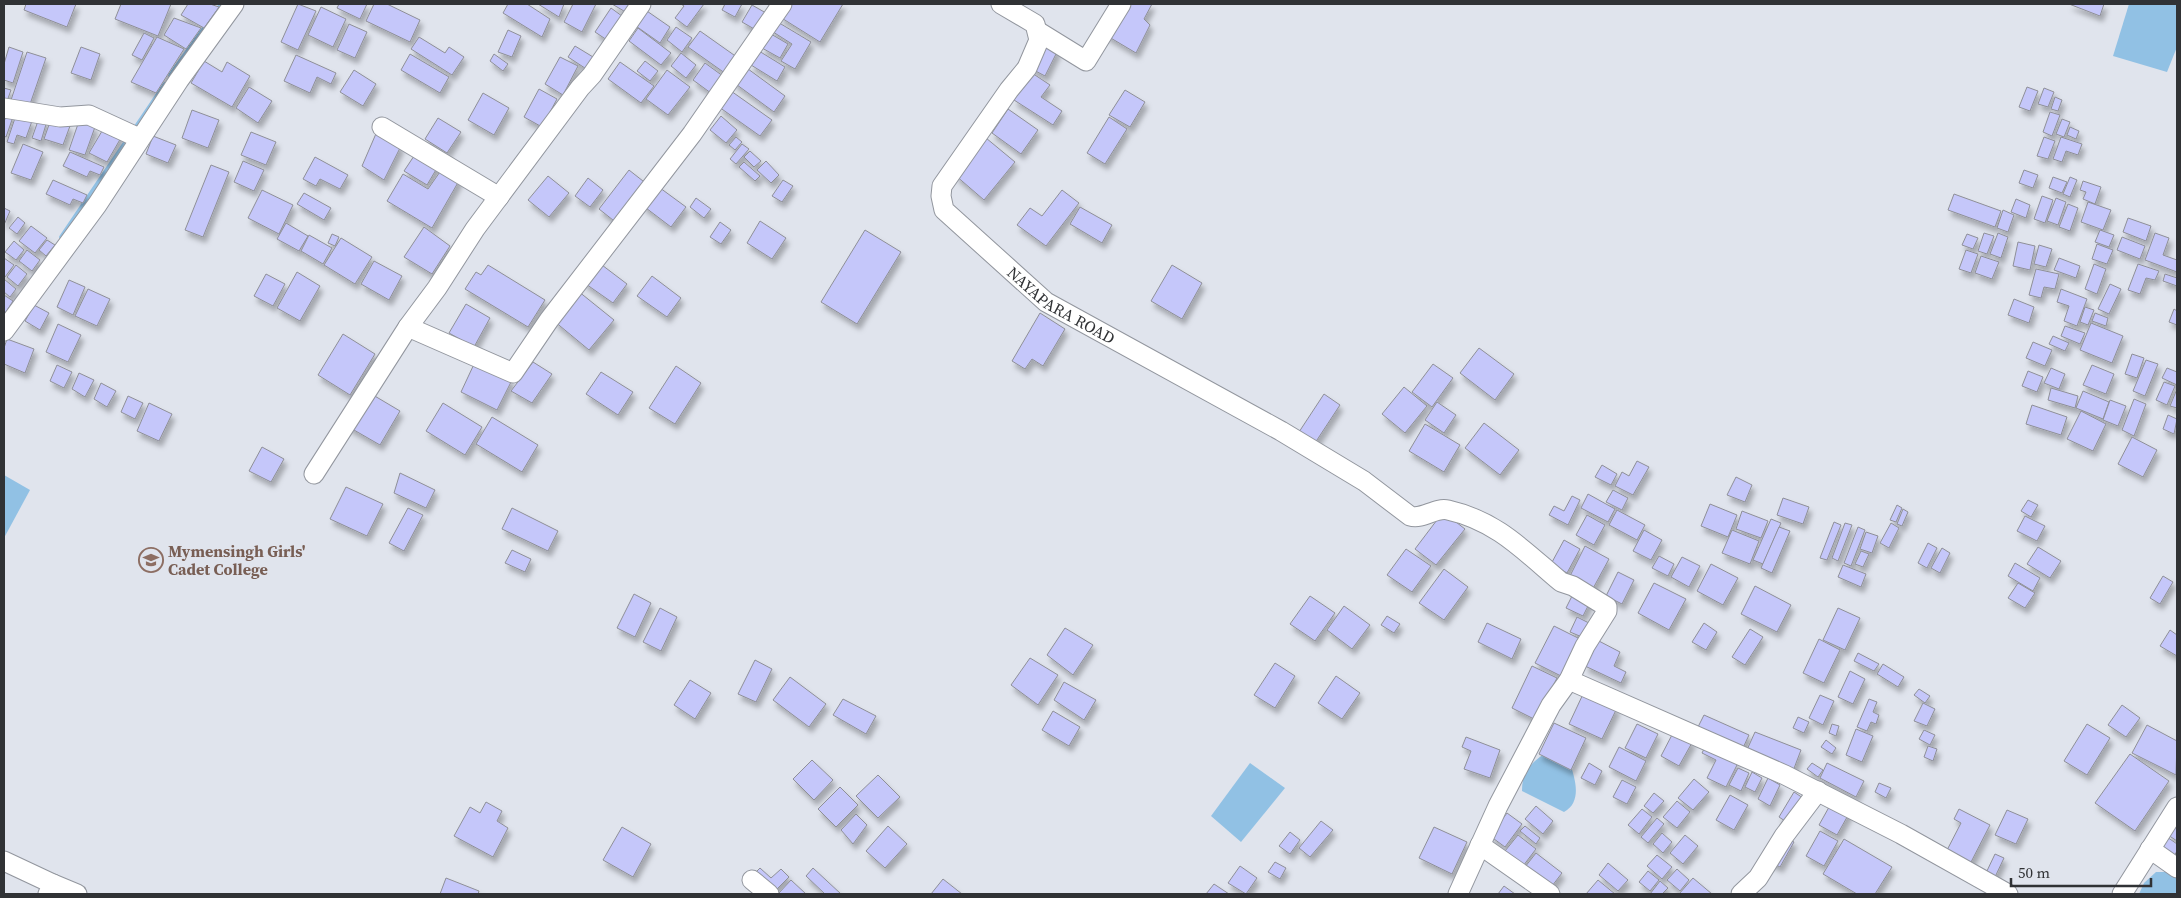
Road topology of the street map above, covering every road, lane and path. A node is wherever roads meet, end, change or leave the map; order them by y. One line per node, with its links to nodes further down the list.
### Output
1 (234, 4): 9 (street)
2 (641, 4): 10 (street)
3 (782, 4): 11 (street)
4 (1001, 4): 6 (street)
5 (1121, 4): 6 (street)
6 (1039, 32): 14 (street, NAYAPARA ROAD)
7 (4, 108): 9 (street)
8 (382, 127): 10 (street)
9 (139, 138): 12 (street)
10 (499, 197): 11 (street)
11 (408, 327): 13 (street)
12 (4, 331)
13 (314, 474)
14 (1569, 680): 15 (street); 17 (street)
15 (1818, 791): 27 (street); 28 (street)
16 (2177, 807): 18 (street)
17 (1480, 845): 25 (street); 26 (street)
18 (2150, 849): 20 (street); 29 (street)
19 (4, 861): 22 (street)
20 (2177, 868)
21 (752, 880): 24 (street)
22 (51, 889): 23 (street)
23 (77, 894)
24 (769, 894)
25 (1458, 894)
26 (1550, 894)
27 (1741, 894)
28 (2008, 894)
29 (2122, 894)

